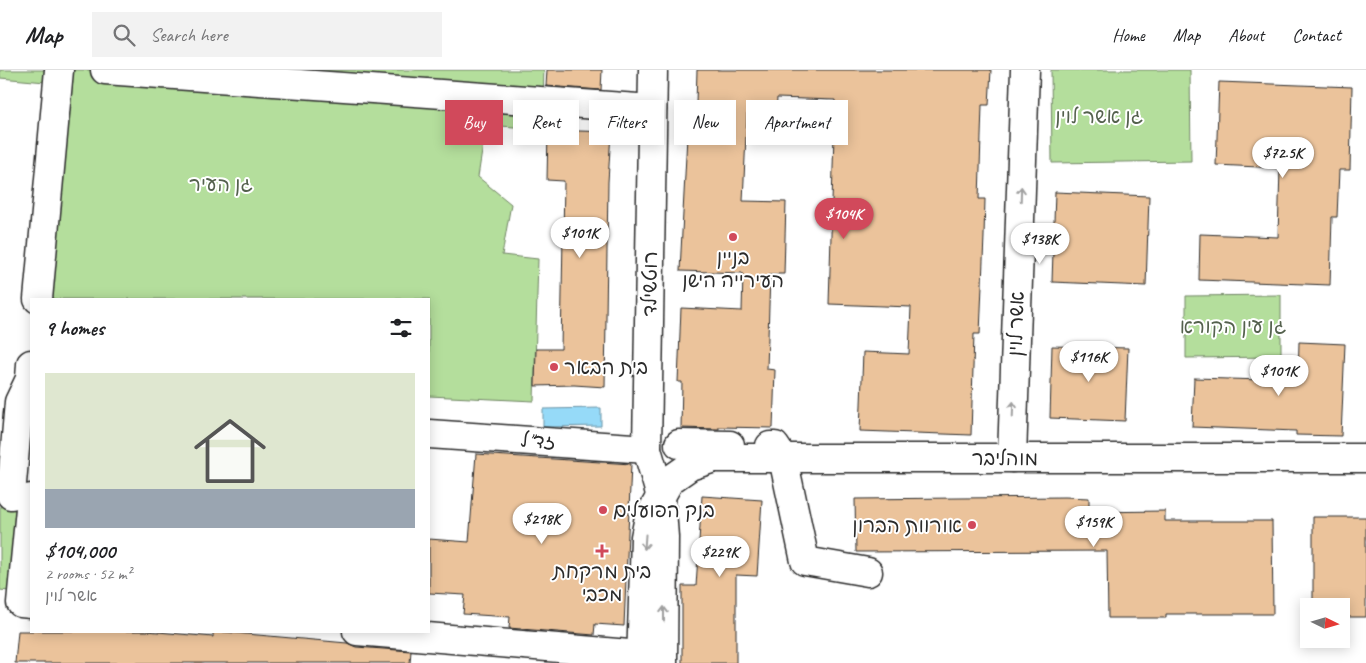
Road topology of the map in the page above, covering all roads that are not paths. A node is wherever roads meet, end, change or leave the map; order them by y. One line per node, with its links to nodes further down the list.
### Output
1 (59, 70): 8 (street)
2 (105, 70): 6 (street)
3 (652, 70): 5 (street, רוטשילד)
4 (1025, 70): 16 (street, אשר לוין, one-way to 4)
5 (652, 100)
6 (589, 105)
7 (651, 145): 13 (street, רוטשילד)
8 (38, 298)
9 (30, 379): 10 (street)
10 (17, 402): 17 (street)
11 (430, 434): 13 (street, זד"ל)
12 (679, 444): 15 (street)
13 (647, 449): 18 (street, רוטשילד)
14 (1366, 457): 16 (street, מוהליבר)
15 (783, 458): 16 (street, מוהליבר); 18 (street, מוהליבר); 19 (street)
16 (1012, 458)
17 (21, 497): 20 (street)
18 (661, 497): 22 (street)
19 (868, 572)
20 (30, 604)
21 (377, 633): 22 (street)
22 (648, 660)

